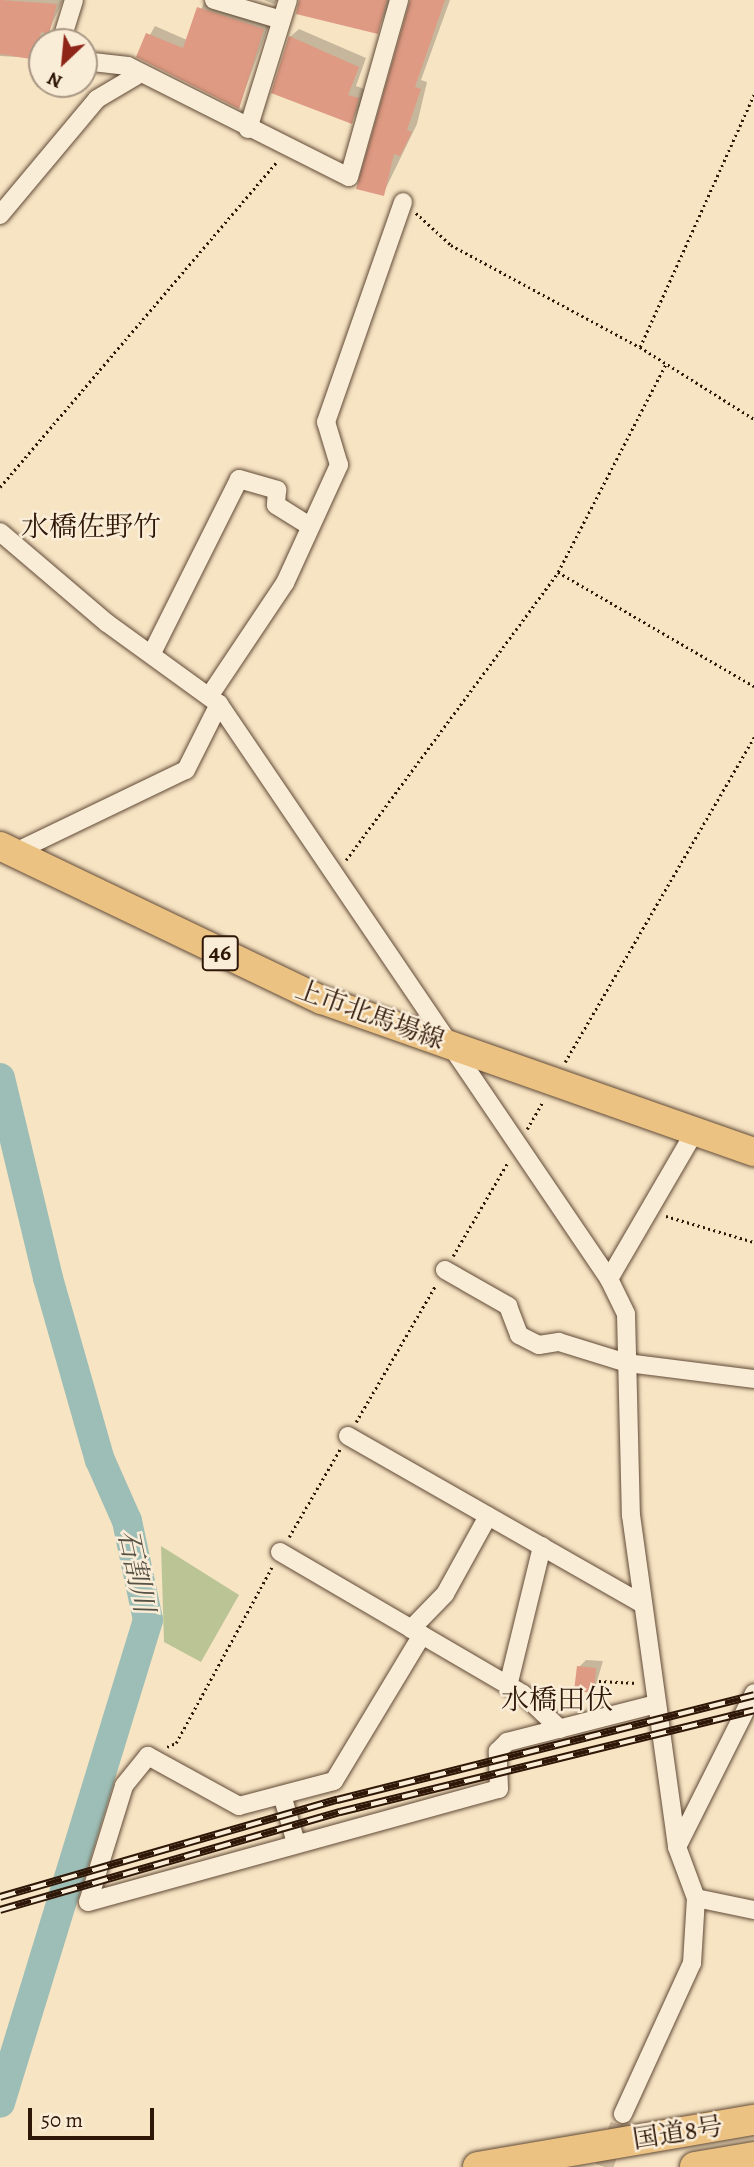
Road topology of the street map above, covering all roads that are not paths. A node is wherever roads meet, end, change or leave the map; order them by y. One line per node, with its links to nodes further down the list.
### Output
1 (75, 0): 6 (street)
2 (214, 0): 5 (street)
3 (288, 0): 5 (street)
4 (399, 0): 9 (street)
5 (281, 20): 9 (street)
6 (66, 28)
7 (98, 64): 8 (street)
8 (141, 73): 9 (street); 11 (street)
9 (248, 129)
10 (402, 202): 12 (street)
11 (0, 215)
12 (308, 525): 14 (street); 15 (street)
13 (0, 532): 14 (street)
14 (153, 651): 15 (street)
15 (215, 699): 16 (street); 17 (street)
16 (4, 852): 17 (main road, 上市北馬場線 / 46)
17 (446, 1044): 18 (main road, 上市北馬場線 / 46); 21 (street)
18 (698, 1128): 19 (main road, 上市北馬場線 / 46); 21 (street)
19 (754, 1152)
20 (445, 1270): 22 (street)
21 (609, 1279): 22 (street)
22 (627, 1363): 23 (street); 28 (street)
23 (754, 1379)
24 (348, 1436): 25 (street)
25 (488, 1516): 26 (street); 29 (street)
26 (542, 1546): 28 (street); 30 (street)
27 (280, 1552): 29 (street)
28 (641, 1603): 32 (street)
29 (416, 1632): 30 (street); 35 (street)
30 (508, 1686): 34 (street)
31 (754, 1693): 33 (street)
32 (656, 1704): 34 (street); 37 (street)
33 (745, 1728): 37 (street)
34 (559, 1729): 36 (street)
35 (282, 1795): 36 (street); 36 (street)
36 (296, 1843)
37 (677, 1847): 38 (street)
38 (696, 1898): 39 (street); 40 (street)
39 (754, 1910)
40 (623, 2114)
41 (754, 2120): 43 (highway, 国道8号)
42 (754, 2157): 44 (highway, 国道8号)
43 (478, 2167)
44 (695, 2167)

